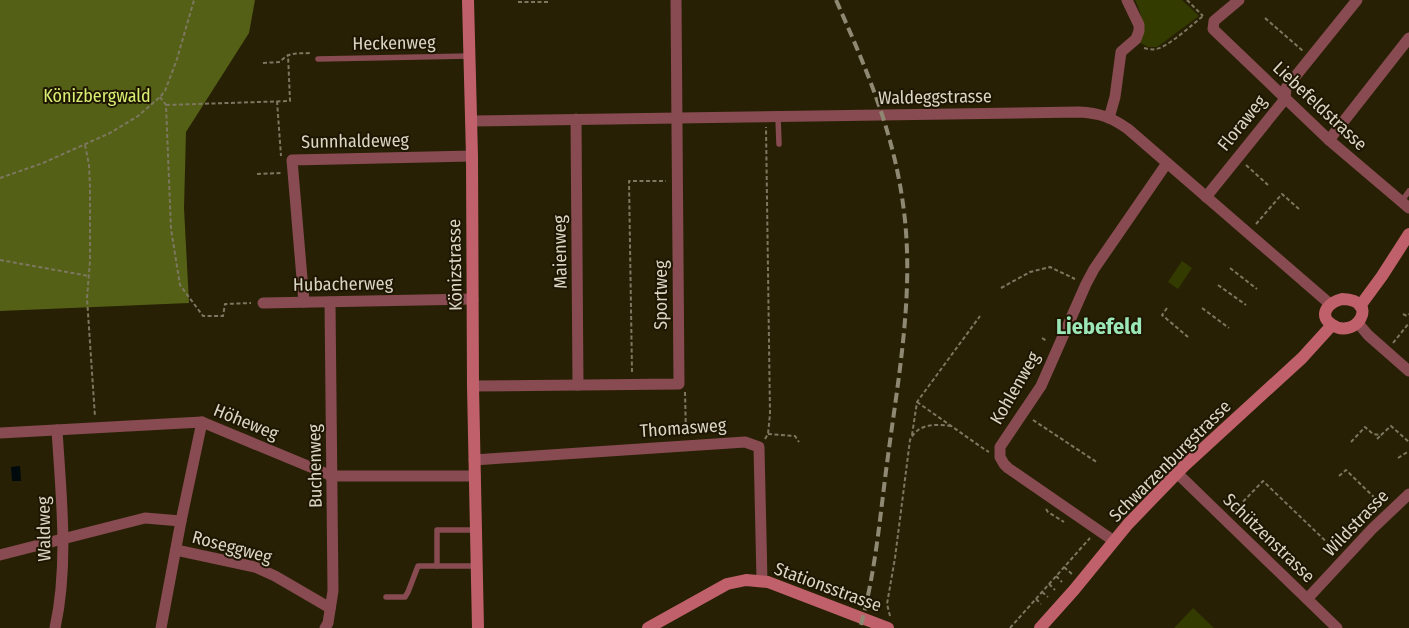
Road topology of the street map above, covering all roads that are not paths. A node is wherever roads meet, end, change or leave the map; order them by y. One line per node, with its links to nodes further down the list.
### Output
1 (468, 0): 7 (main road, Könizstrasse)
2 (676, 0): 11 (street, Sportweg)
3 (1126, 0): 12 (street)
4 (1239, 0): 9 (street, Liebefeldstrasse)
5 (1357, 0): 9 (street, Floraweg)
6 (1409, 38): 15 (street)
7 (470, 56): 8 (lane, Heckenweg); 14 (main road, Könizstrasse)
8 (318, 59)
9 (1285, 99): 15 (street, Liebefeldstrasse); 20 (street, Floraweg)
10 (778, 116): 11 (street, Waldeggstrasse); 12 (street, Waldeggstrasse); 16 (lane)
11 (677, 118): 13 (street, Waldeggstrasse); 32 (street, Sportweg)
12 (1109, 118): 18 (street, Waldeggstrasse)
13 (576, 119): 14 (street, Waldeggstrasse); 32 (street, Maienweg)
14 (471, 121): 17 (main road, Könizstrasse)
15 (1329, 140): 21 (street, Liebefeldstrasse)
16 (779, 144)
17 (472, 156): 23 (main road, Könizstrasse); 24 (street, Sunnhaldeweg)
18 (1167, 163): 20 (street, Waldeggstrasse); 45 (street, Kohlenweg)
19 (1409, 191): 21 (lane)
20 (1206, 196): 27 (street, Waldeggstrasse)
21 (1405, 205)
22 (1409, 234): 28 (main road)
23 (473, 299): 25 (street, Hubacherweg); 33 (main road, Könizstrasse)
24 (304, 302): 25 (street, Hubacherweg); 26 (street, Hubacherweg)
25 (330, 302): 39 (street, Buchenweg)
26 (263, 303)
27 (1330, 304): 28 (main road); 30 (main road)
28 (1360, 306): 29 (main road)
29 (1358, 323): 30 (main road); 31 (street)
30 (1332, 325): 38 (main road, Schwarzenburgstrasse)
31 (1409, 371)
32 (578, 385): 33 (street)
33 (473, 386): 37 (main road, Könizstrasse)
34 (202, 422): 35 (street, Höheweg); 39 (street, Höheweg); 42 (street)
35 (58, 430): 36 (street, Höheweg); 44 (street, Waldweg)
36 (0, 433)
37 (474, 460): 40 (main road, Könizstrasse); 50 (street, Thomasweg)
38 (1177, 473): 45 (main road, Schwarzenburgstrasse); 52 (street, Schützenstrasse)
39 (332, 476): 40 (street, Höheweg); 53 (street, Buchenweg)
40 (474, 476): 43 (main road, Könizstrasse)
41 (1409, 494): 52 (street, Wildstrasse)
42 (181, 521): 44 (street); 46 (street)
43 (476, 530): 48 (lane); 49 (main road, Könizstrasse)
44 (64, 539): 47 (street); 54 (street, Waldweg)
45 (1114, 541): 60 (main road, Schwarzenburgstrasse)
46 (176, 550): 53 (street, Roseggweg); 55 (street)
47 (0, 555)
48 (437, 566): 49 (lane); 51 (lane)
49 (476, 566): 57 (main road, Könizstrasse)
50 (762, 581): 58 (main road, Stationsstrasse); 59 (main road, Stationsstrasse)
51 (386, 597)
52 (1307, 599): 61 (street, Schützenstrasse)
53 (330, 608): 56 (street, Buchenweg)
54 (55, 628)
55 (161, 628)
56 (325, 628)
57 (478, 628)
58 (648, 628)
59 (887, 628)
60 (1040, 628)
61 (1337, 628)

